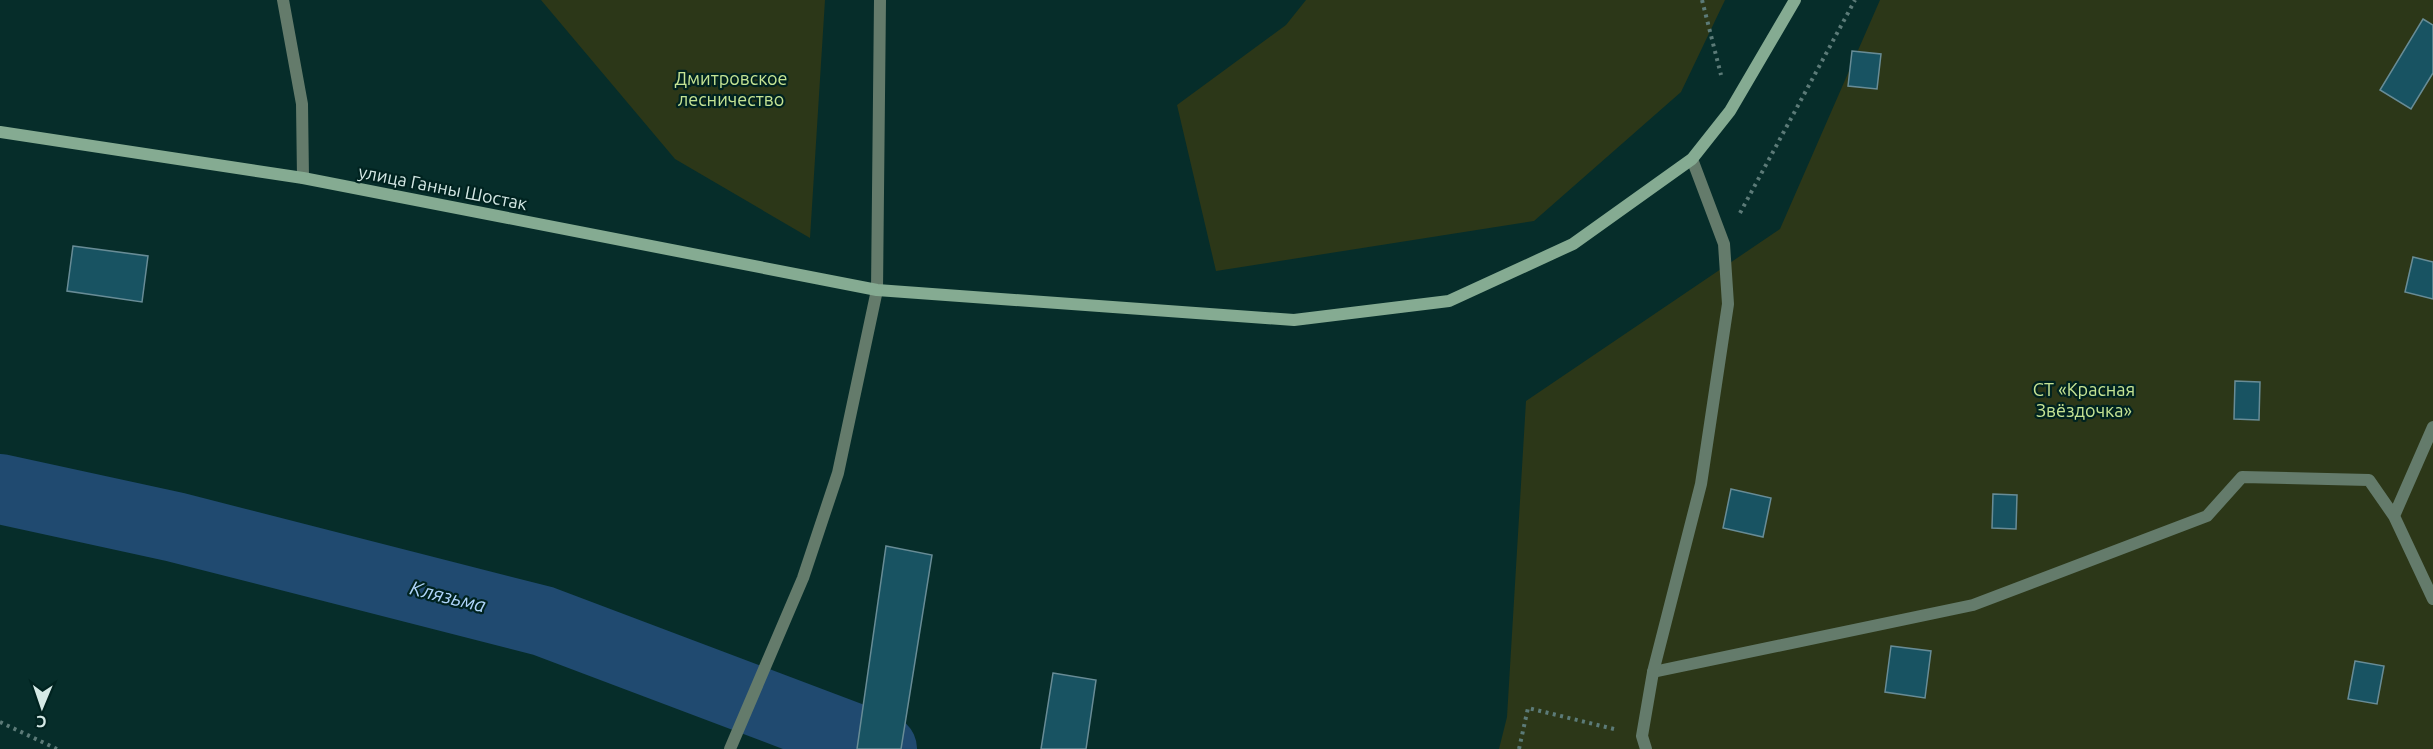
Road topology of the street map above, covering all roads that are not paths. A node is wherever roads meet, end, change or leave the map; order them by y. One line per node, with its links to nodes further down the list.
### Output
1 (283, 0): 6 (street)
2 (880, 0): 7 (street)
3 (1795, 0): 5 (main road, улица Ганны Шостак)
4 (0, 132): 6 (main road, улица Ганны Шостак)
5 (1692, 159): 7 (main road, улица Ганны Шостак); 11 (street)
6 (303, 178): 7 (main road, улица Ганны Шостак)
7 (877, 290): 12 (street)
8 (2433, 427): 9 (street)
9 (2394, 516): 10 (street); 11 (street)
10 (2433, 599)
11 (1653, 672): 13 (street)
12 (730, 749)
13 (1646, 749)

